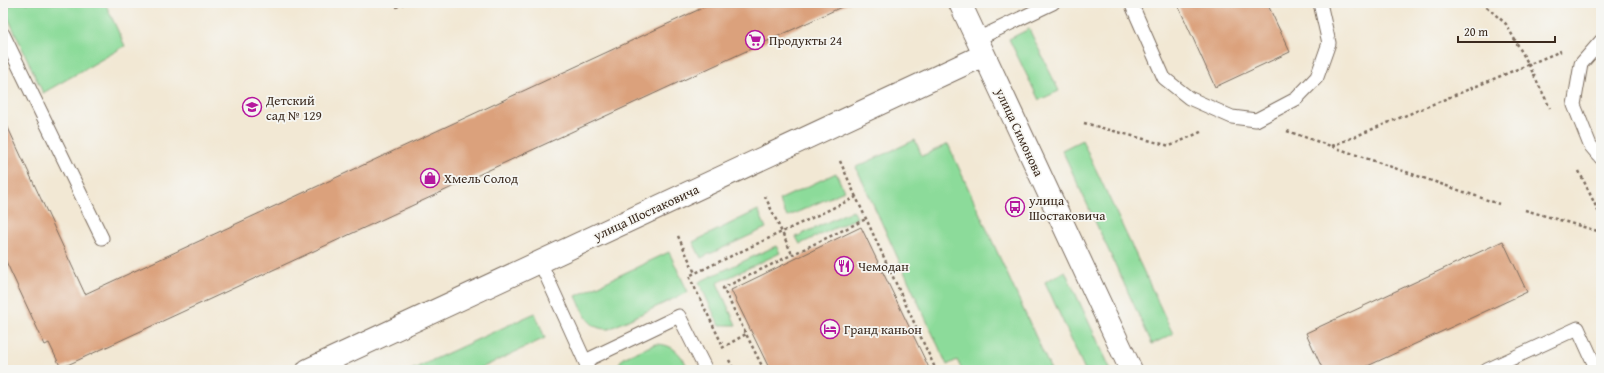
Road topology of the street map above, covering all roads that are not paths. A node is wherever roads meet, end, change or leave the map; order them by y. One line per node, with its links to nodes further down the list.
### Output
1 (960, 3): 7 (street, улица Симонова)
2 (1053, 3): 7 (lane)
3 (1131, 3): 4 (lane)
4 (1320, 3)
5 (3, 34): 9 (lane)
6 (1601, 41): 8 (lane)
7 (981, 47): 10 (street, улица Шостаковича); 14 (street, улица Симонова)
8 (1601, 158)
9 (102, 238)
10 (540, 262): 11 (lane); 12 (street, улица Шостаковича)
11 (587, 365): 13 (lane)
12 (308, 370)
13 (706, 370)
14 (1131, 370)
15 (1487, 370): 16 (lane)
16 (1597, 370)

